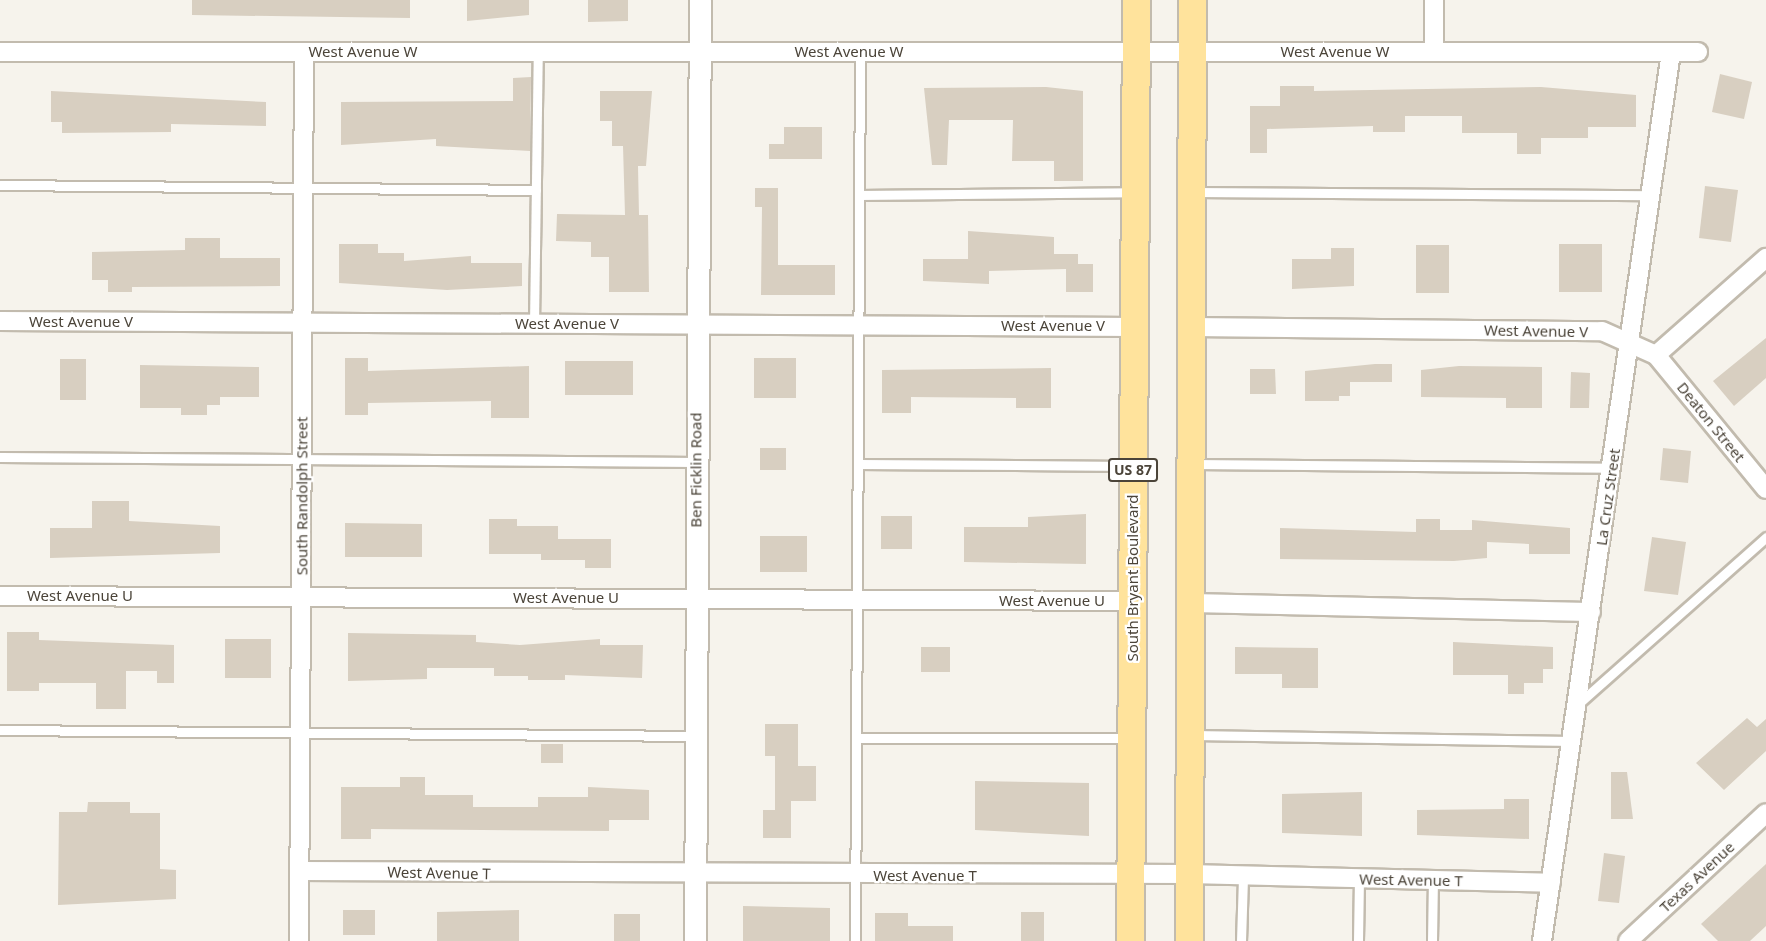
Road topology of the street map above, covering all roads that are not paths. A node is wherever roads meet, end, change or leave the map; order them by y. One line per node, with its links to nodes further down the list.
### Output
1 (700, 0): 8 (street, Ben Ficklin Road)
2 (1136, 0): 10 (main road, South Bryant Boulevard / US 87)
3 (1192, 0): 11 (main road)
4 (1434, 0): 12 (street)
5 (0, 52): 6 (street, West Avenue W)
6 (304, 52): 7 (street, West Avenue W); 16 (street, South Randolph Street)
7 (538, 52): 8 (street, West Avenue W); 17 (lane)
8 (696, 52): 9 (street, West Avenue W); 26 (street, Ben Ficklin Road)
9 (860, 52): 10 (street, West Avenue W); 20 (lane)
10 (1137, 52): 11 (street, West Avenue W); 18 (main road, South Bryant Boulevard / US 87)
11 (1192, 52): 12 (street, West Avenue W); 19 (main road)
12 (1434, 52): 13 (street, West Avenue W)
13 (1671, 52): 14 (street, West Avenue W); 21 (street, La Cruz Street)
14 (1698, 52)
15 (0, 185): 16 (lane)
16 (303, 188): 17 (lane); 24 (street, South Randolph Street)
17 (536, 190): 25 (lane)
18 (1135, 192): 20 (lane); 28 (main road, South Bryant Boulevard / US 87)
19 (1192, 192): 21 (lane); 29 (main road)
20 (859, 195): 27 (lane)
21 (1653, 195): 30 (street, La Cruz Street)
22 (1766, 258): 31 (street)
23 (0, 321): 24 (street, West Avenue V)
24 (302, 323): 25 (street, West Avenue V); 33 (street, South Randolph Street)
25 (534, 324): 26 (street, West Avenue V)
26 (696, 325): 27 (street, West Avenue V); 34 (street, Ben Ficklin Road)
27 (858, 326): 28 (street, West Avenue V); 35 (lane)
28 (1134, 327): 37 (main road, South Bryant Boulevard / US 87)
29 (1192, 327): 30 (street, West Avenue V); 36 (main road)
30 (1631, 346): 31 (street, West Avenue V); 38 (street, La Cruz Street)
31 (1656, 355): 39 (street, Deaton Street)
32 (0, 457): 33 (lane)
33 (302, 459): 34 (lane); 42 (street, South Randolph Street)
34 (696, 462): 43 (street, Ben Ficklin Road)
35 (858, 464): 37 (lane); 44 (lane)
36 (1191, 464): 38 (lane); 46 (main road)
37 (1133, 466): 45 (main road, South Bryant Boulevard / US 87)
38 (1612, 468): 47 (street, La Cruz Street)
39 (1766, 489)
40 (1766, 537): 48 (lane)
41 (0, 596): 42 (street, West Avenue U)
42 (301, 597): 43 (street, West Avenue U); 50 (street, South Randolph Street)
43 (695, 599): 44 (street, West Avenue U); 52 (street, Ben Ficklin Road)
44 (857, 600): 45 (street, West Avenue U); 53 (lane)
45 (1133, 601): 54 (main road, South Bryant Boulevard / US 87)
46 (1190, 603): 47 (street); 51 (main road)
47 (1591, 612): 48 (street, La Cruz Street)
48 (1577, 706): 55 (street, La Cruz Street)
49 (0, 730): 50 (lane)
50 (300, 733): 52 (lane); 57 (street, South Randolph Street)
51 (1190, 735): 55 (lane); 58 (main road)
52 (696, 736): 60 (street, Ben Ficklin Road)
53 (856, 738): 54 (lane); 61 (lane)
54 (1132, 738): 59 (main road, South Bryant Boulevard / US 87)
55 (1572, 741): 65 (street, La Cruz Street)
56 (1766, 813): 75 (street, Texas Avenue)
57 (299, 871): 60 (street, West Avenue T); 66 (street, South Randolph Street)
58 (1189, 874): 59 (street, West Avenue T); 62 (street, West Avenue T); 70 (main road)
59 (1131, 875): 61 (street, West Avenue T); 69 (main road, South Bryant Boulevard / US 87)
60 (696, 876): 61 (street, West Avenue T); 67 (street, Ben Ficklin Road)
61 (855, 876): 68 (lane)
62 (1243, 876): 63 (street, West Avenue T); 71 (lane)
63 (1359, 879): 64 (street, West Avenue T); 72 (lane)
64 (1433, 880): 65 (street, West Avenue T); 73 (lane)
65 (1551, 883): 74 (street, La Cruz Street)
66 (299, 941)
67 (695, 941)
68 (855, 941)
69 (1130, 941)
70 (1189, 941)
71 (1241, 941)
72 (1358, 941)
73 (1432, 941)
74 (1542, 941)
75 (1628, 941)

